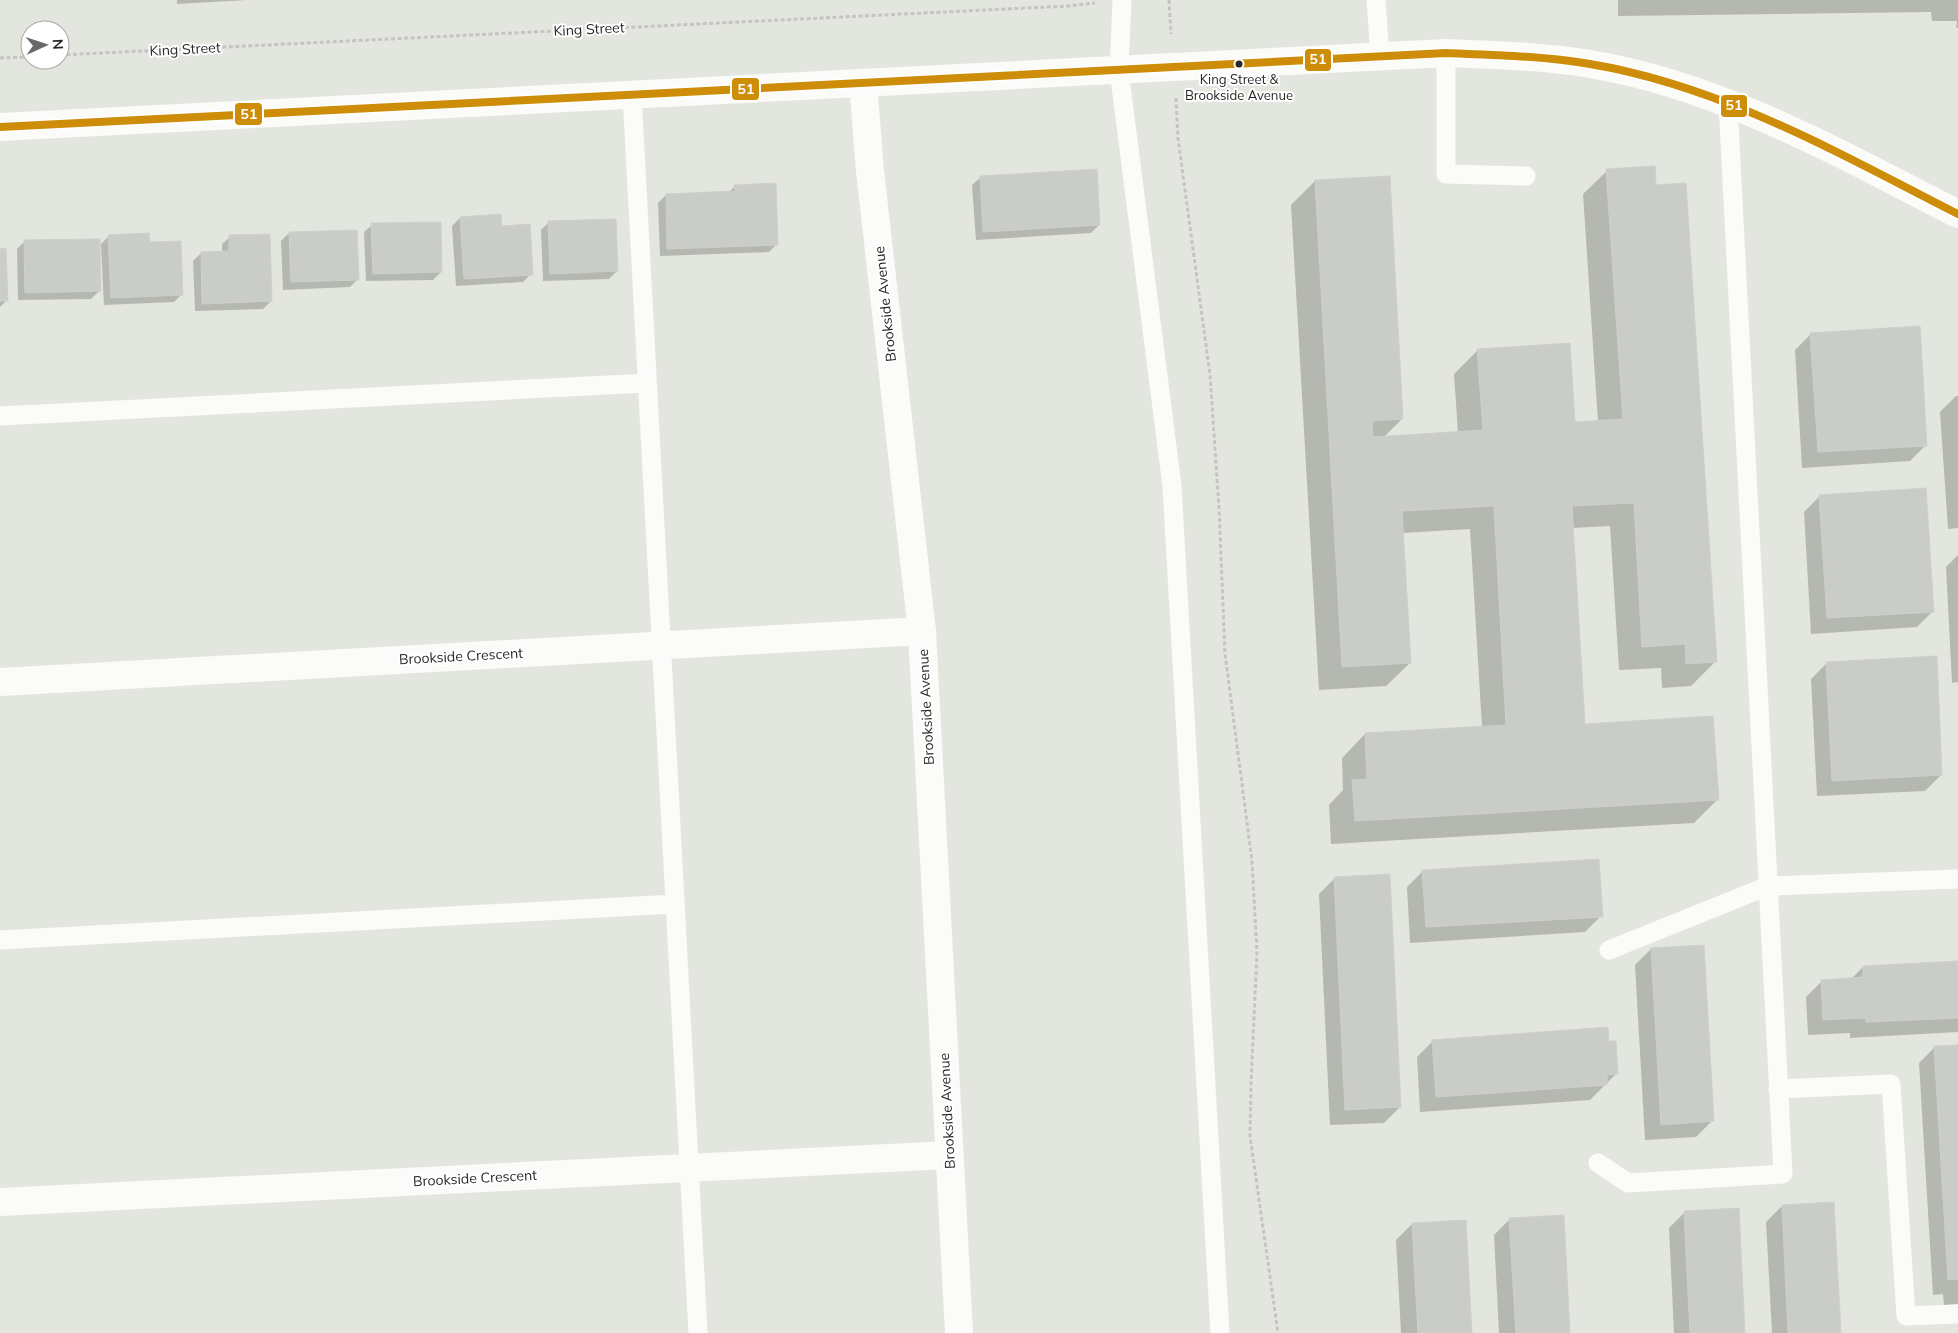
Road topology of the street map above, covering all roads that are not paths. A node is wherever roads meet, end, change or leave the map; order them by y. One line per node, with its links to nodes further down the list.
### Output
1 (1122, 0): 5 (lane)
2 (1376, 0): 4 (lane)
3 (1446, 53): 4 (street); 8 (street); 10 (lane)
4 (1380, 56): 5 (street)
5 (1119, 70): 6 (street); 30 (lane)
6 (863, 83): 7 (street); 14 (street, Brookside Avenue)
7 (632, 94): 9 (street); 12 (lane)
8 (1728, 103): 11 (street); 18 (lane)
9 (0, 127)
10 (1526, 176)
11 (1958, 214)
12 (647, 383): 13 (lane); 15 (lane)
13 (0, 416)
14 (922, 631): 15 (street, Brookside Crescent); 23 (street, Brookside Avenue)
15 (661, 644): 16 (street, Brookside Crescent); 19 (lane)
16 (0, 682)
17 (1958, 880): 18 (lane)
18 (1768, 886): 21 (lane); 22 (lane)
19 (675, 904): 20 (lane); 25 (lane)
20 (0, 940)
21 (1609, 950)
22 (1778, 1090): 24 (lane); 27 (lane)
23 (949, 1155): 25 (street, Brookside Crescent); 29 (street, Brookside Avenue)
24 (1598, 1163)
25 (689, 1167): 26 (street, Brookside Crescent); 28 (lane)
26 (0, 1202)
27 (1958, 1314)
28 (698, 1333)
29 (960, 1333)
30 (1220, 1333)

